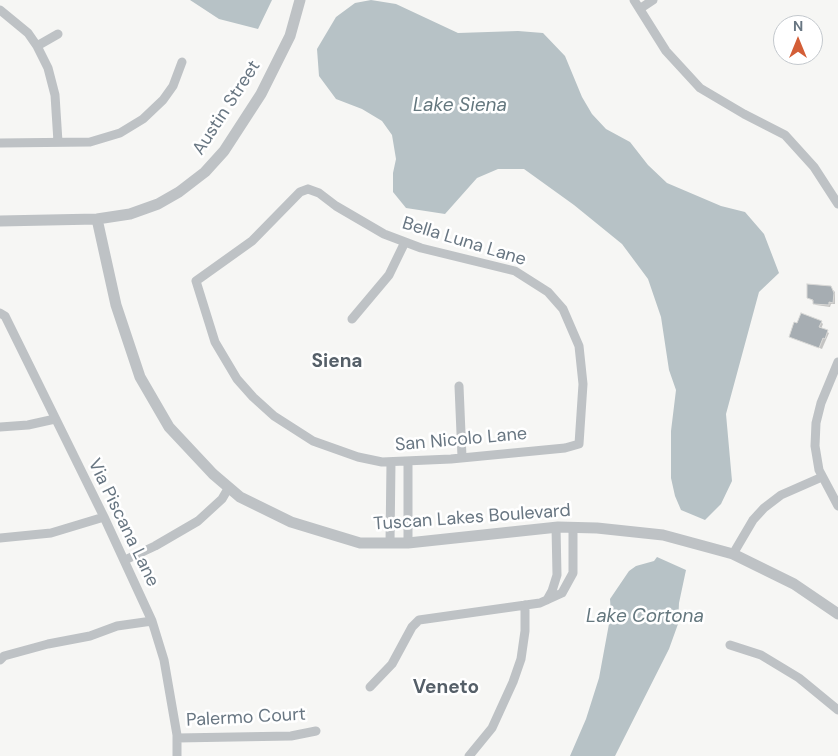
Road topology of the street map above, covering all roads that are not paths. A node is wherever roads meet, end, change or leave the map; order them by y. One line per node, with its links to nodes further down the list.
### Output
1 (300, 0): 13 (street, Austin Street)
2 (634, 0): 4 (street)
3 (653, 0): 4 (street)
4 (641, 8): 11 (street)
5 (0, 10): 7 (street)
6 (58, 34): 7 (street)
7 (38, 46): 9 (street)
8 (182, 62): 9 (street)
9 (58, 142): 10 (street)
10 (0, 143)
11 (838, 204)
12 (0, 220): 13 (street, Austin Street)
13 (97, 220): 27 (street, Tuscan Lakes Boulevard)
14 (405, 242): 15 (street, Bella Luna Lane); 17 (street); 22 (street, Bella Luna Lane)
15 (196, 281): 24 (street, San Nicolo Lane)
16 (3, 315): 20 (street, Via Piscana Lane)
17 (352, 319)
18 (838, 362): 26 (street)
19 (459, 386): 23 (street)
20 (55, 419): 21 (street); 31 (street, Via Piscana Lane)
21 (0, 427)
22 (580, 444): 23 (street, San Nicolo Lane)
23 (462, 457): 25 (street, San Nicolo Lane)
24 (391, 462): 25 (street, San Nicolo Lane); 28 (street)
25 (408, 462): 29 (street)
26 (822, 477): 30 (street); 37 (street)
27 (229, 487): 35 (street, Tuscan Lakes Boulevard); 38 (street)
28 (390, 502): 29 (street); 35 (street)
29 (408, 502): 36 (street)
30 (838, 506)
31 (104, 517): 34 (street); 38 (street, Via Piscana Lane)
32 (556, 527): 33 (street, Tuscan Lakes Boulevard); 36 (street, Tuscan Lakes Boulevard); 39 (street)
33 (574, 527): 37 (street, Tuscan Lakes Boulevard); 39 (street)
34 (0, 538)
35 (390, 543): 36 (street, Tuscan Lakes Boulevard)
36 (408, 543)
37 (732, 554): 41 (street, Tuscan Lakes Boulevard)
38 (124, 560): 42 (street, Via Piscana Lane)
39 (547, 600): 40 (street)
40 (525, 605): 45 (street); 50 (street)
41 (838, 614)
42 (152, 621): 44 (street); 48 (street, Via Piscana Lane)
43 (730, 645): 46 (street)
44 (0, 660)
45 (370, 687)
46 (838, 710)
47 (316, 731): 48 (street, Palermo Court)
48 (177, 738): 49 (street, Via Piscana Lane)
49 (177, 756)
50 (470, 756)

